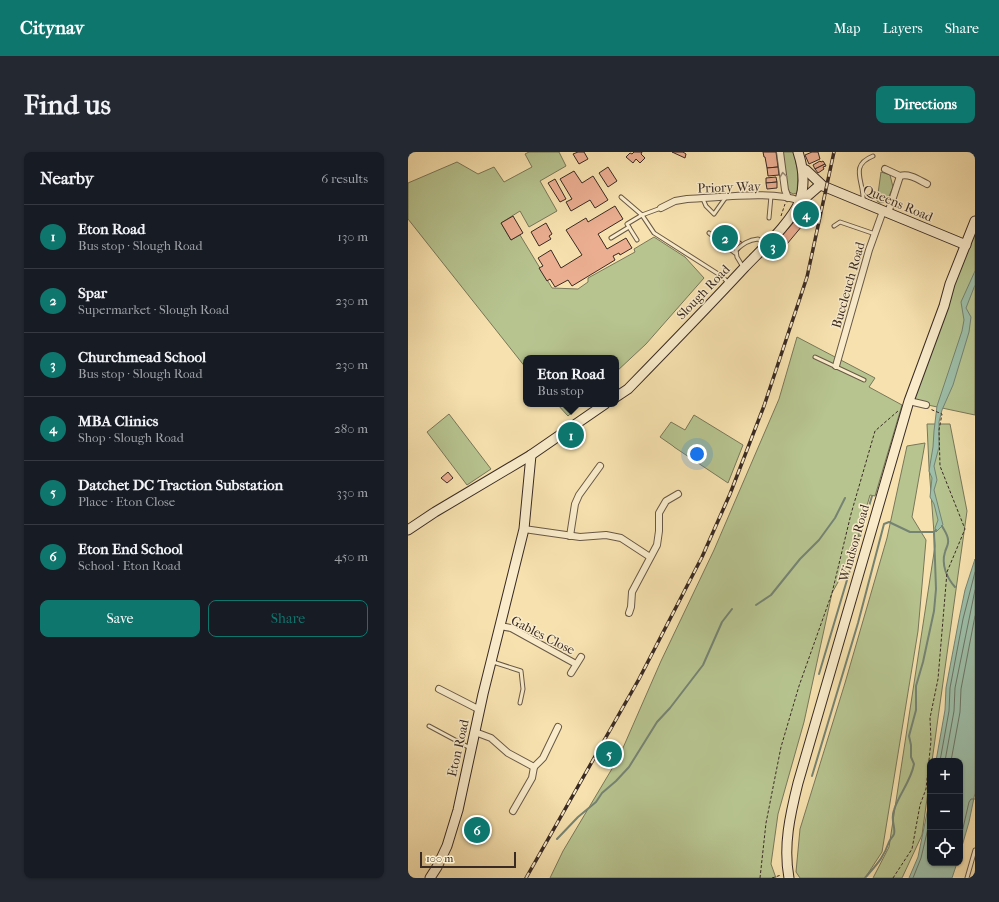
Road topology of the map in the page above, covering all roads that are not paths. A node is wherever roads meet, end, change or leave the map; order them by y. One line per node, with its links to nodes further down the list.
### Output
1 (780, 152): 12 (street, one-way to 1)
2 (798, 152): 4 (main road)
3 (873, 156): 15 (lane)
4 (803, 169): 7 (main road, Queens Road); 14 (main road)
5 (885, 169): 6 (street)
6 (900, 176): 8 (street); 17 (street, Buccleuch Road)
7 (820, 184): 14 (main road); 15 (main road, Queens Road)
8 (927, 184)
9 (771, 196): 11 (street, Priory Way); 12 (street, Priory Way); 19 (lane)
10 (621, 197): 18 (lane)
11 (726, 197): 13 (street, Priory Way); 13 (lane)
12 (787, 197): 14 (street, Priory Way)
13 (703, 198): 16 (street, Priory Way)
14 (800, 200): 27 (main road, Slough Road)
15 (863, 202): 17 (main road, Queens Road)
16 (661, 208): 18 (lane)
17 (885, 212): 24 (street, Buccleuch Road); 28 (main road, Queens Road)
18 (642, 215): 22 (lane); 31 (lane)
19 (769, 218)
20 (975, 221): 28 (main road, Windsor Road)
21 (834, 226): 24 (lane)
22 (629, 227): 25 (lane); 26 (lane)
23 (709, 233): 29 (lane)
24 (875, 234): 33 (street, Buccleuch Road)
25 (611, 238)
26 (637, 240)
27 (766, 245): 29 (lane); 30 (main road, Slough Road)
28 (966, 245): 36 (main road, Windsor Road)
29 (735, 253): 30 (lane)
30 (744, 268): 31 (main road, Slough Road)
31 (730, 284): 35 (main road, Slough Road)
32 (815, 357): 33 (lane)
33 (836, 366): 34 (lane)
34 (864, 380)
35 (619, 395)
36 (909, 401): 37 (street); 62 (main road, Windsor Road)
37 (926, 405)
38 (601, 407): 39 (main road)
39 (531, 455): 42 (main road, Eton Road); 43 (main road)
40 (600, 466): 44 (street)
41 (678, 494): 45 (street)
42 (524, 529): 44 (street); 47 (main road, Eton Road)
43 (408, 530)
44 (570, 536): 45 (street)
45 (650, 557): 46 (street)
46 (629, 613)
47 (500, 626): 49 (main road, Eton Road); 50 (street, Gables Close)
48 (581, 656): 50 (street)
49 (491, 661): 53 (lane); 54 (main road, Eton Road)
50 (576, 664): 51 (street)
51 (571, 673)
52 (439, 689): 54 (street)
53 (520, 703)
54 (480, 710): 57 (main road, Eton Road)
55 (429, 726): 58 (lane)
56 (558, 727): 59 (street)
57 (475, 732): 58 (main road, Eton Road); 59 (street)
58 (472, 749): 63 (main road, Eton Road)
59 (534, 767): 60 (street)
60 (513, 811)
61 (975, 850): 64 (lane)
62 (788, 875)
63 (430, 878)
64 (968, 878)

